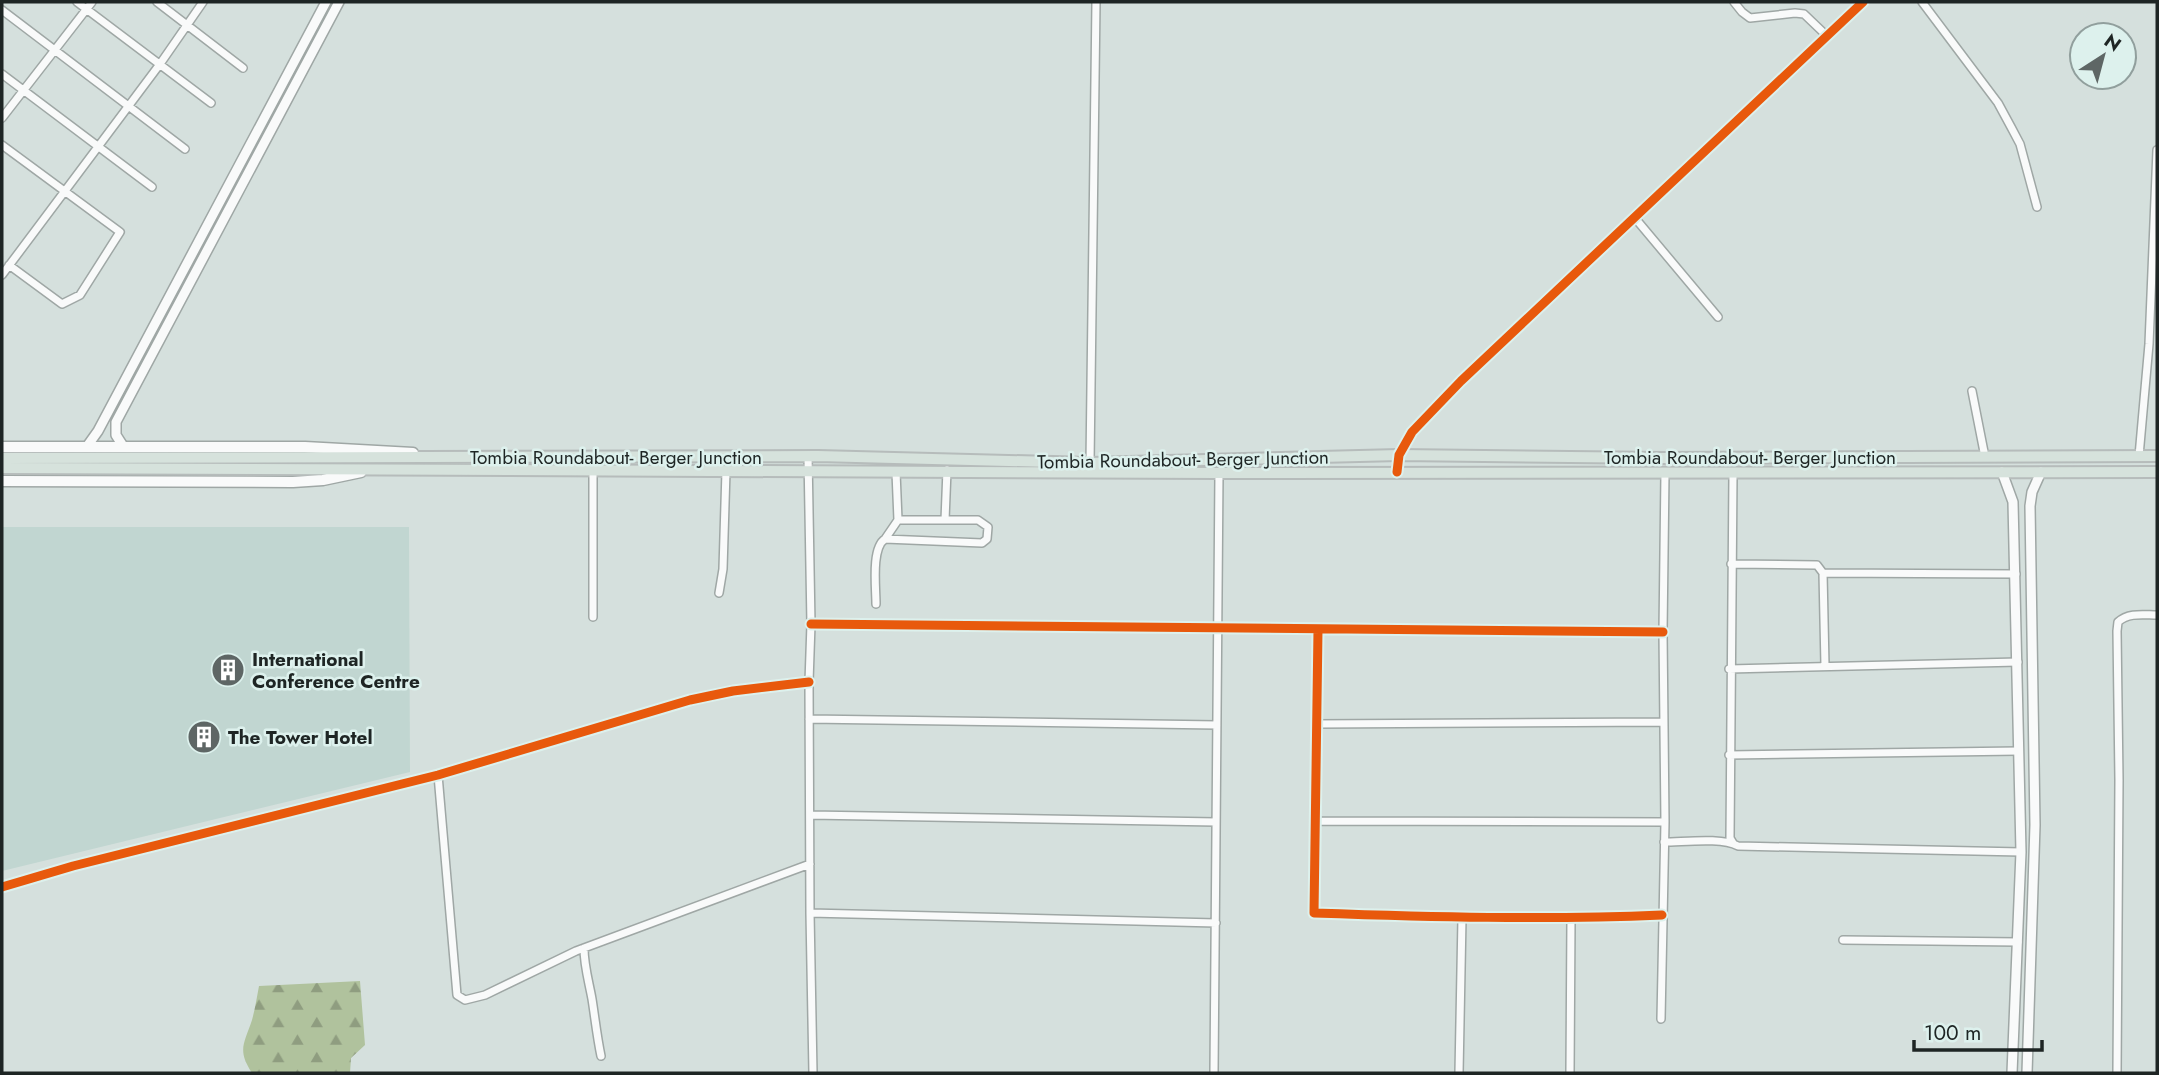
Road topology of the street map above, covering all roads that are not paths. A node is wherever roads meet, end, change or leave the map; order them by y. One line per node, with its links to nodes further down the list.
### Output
1 (77, 2): 10 (street)
2 (157, 2): 12 (street)
3 (203, 2): 12 (street)
4 (326, 2): 34 (street)
5 (339, 2): 35 (street)
6 (1096, 2): 43 (street)
7 (1734, 2): 13 (street)
8 (1922, 2): 28 (street)
9 (1860, 3): 13 (street)
10 (90, 5): 14 (street); 15 (street)
11 (2, 10): 14 (street)
12 (187, 25): 15 (street); 16 (street)
13 (1827, 36): 29 (street)
14 (55, 51): 18 (street); 20 (street)
15 (160, 64): 19 (street); 20 (street)
16 (243, 68)
17 (2, 74): 18 (street)
18 (24, 91): 21 (street); 23 (street)
19 (211, 103)
20 (128, 106): 23 (street); 24 (street)
21 (2, 118)
22 (2, 145): 27 (street)
23 (98, 146): 26 (street); 27 (street)
24 (185, 149)
25 (2157, 150): 39 (street)
26 (152, 187)
27 (64, 191): 30 (street); 30 (street)
28 (2037, 207)
29 (1635, 218): 32 (street); 37 (street)
30 (9, 265): 31 (street)
31 (2, 275)
32 (1718, 317)
33 (1972, 391): 41 (street)
34 (88, 445): 35 (main road); 36 (main road)
35 (123, 446): 42 (main road)
36 (3, 449): 44 (main road)
37 (1399, 455): 41 (main road, Tombia Roundabout- Berger Junction); 43 (main road, Tombia Roundabout- Berger Junction); 52 (street)
38 (808, 456): 42 (main road, Tombia Roundabout- Berger Junction); 43 (main road, Tombia Roundabout- Berger Junction); 49 (street)
39 (2139, 456): 40 (main road, Tombia Roundabout- Berger Junction); 41 (main road, Tombia Roundabout- Berger Junction)
40 (2157, 456)
41 (1985, 457)
42 (430, 458): 44 (main road, Tombia Roundabout- Berger Junction)
43 (1090, 463)
44 (209, 464): 45 (main road); 46 (main road, Tombia Roundabout- Berger Junction)
45 (2, 468)
46 (370, 470): 47 (main road, Tombia Roundabout- Berger Junction); 59 (main road)
47 (593, 471): 48 (main road, Tombia Roundabout- Berger Junction); 69 (street)
48 (726, 471): 49 (main road, Tombia Roundabout- Berger Junction); 66 (street)
49 (807, 471): 51 (main road, Tombia Roundabout- Berger Junction); 70 (street)
50 (947, 471): 51 (main road, Tombia Roundabout- Berger Junction); 56 (main road, Tombia Roundabout- Berger Junction); 61 (street)
51 (896, 472): 60 (street)
52 (1397, 472): 56 (main road, Tombia Roundabout- Berger Junction); 57 (main road, Tombia Roundabout- Berger Junction)
53 (2002, 472): 54 (main road, Tombia Roundabout- Berger Junction); 58 (main road, Tombia Roundabout- Berger Junction); 65 (street)
54 (2041, 472): 55 (main road, Tombia Roundabout- Berger Junction); 86 (street)
55 (2157, 472)
56 (1219, 473): 71 (street)
57 (1665, 473): 58 (main road, Tombia Roundabout- Berger Junction); 73 (street)
58 (1732, 474): 63 (street)
59 (2, 481)
60 (898, 520): 61 (street); 62 (street)
61 (945, 520): 62 (street)
62 (885, 539): 67 (street)
63 (1731, 564): 64 (street); 76 (street)
64 (1823, 573): 65 (street); 75 (street)
65 (2016, 574): 74 (street)
66 (719, 593)
67 (876, 604)
68 (2157, 615): 112 (street)
69 (593, 617)
70 (811, 624): 71 (street); 77 (street)
71 (1216, 627): 72 (street); 81 (street)
72 (1318, 630): 73 (street); 80 (street)
73 (1663, 632): 79 (street)
74 (2018, 662): 75 (street); 82 (street)
75 (1825, 666): 76 (street)
76 (1729, 669): 83 (street)
77 (809, 682): 78 (street); 84 (street)
78 (809, 719): 81 (street); 87 (street)
79 (1663, 722): 80 (street); 90 (street)
80 (1316, 724): 88 (street)
81 (1217, 725): 89 (street)
82 (2020, 751): 83 (street); 85 (street)
83 (1729, 755): 92 (street)
84 (438, 775): 95 (street); 103 (street)
85 (2020, 807): 86 (street); 93 (street)
86 (2035, 808): 111 (street)
87 (810, 815): 89 (street); 94 (street)
88 (1317, 821): 90 (street); 98 (street)
89 (1216, 822): 100 (street)
90 (1665, 822): 91 (street)
91 (1664, 842): 92 (street); 97 (street)
92 (1733, 843): 93 (street)
93 (2021, 852): 102 (street)
94 (810, 864): 96 (street); 103 (street)
95 (2, 887)
96 (810, 913): 100 (street); 106 (street)
97 (1662, 915): 99 (street); 104 (street)
98 (1462, 918): 99 (street); 108 (street)
99 (1571, 919): 109 (street)
100 (1216, 923): 107 (street)
101 (1843, 940): 102 (street)
102 (2018, 942): 110 (street)
103 (584, 948): 105 (street)
104 (1661, 1019)
105 (601, 1056)
106 (813, 1073)
107 (1214, 1073)
108 (1459, 1073)
109 (1570, 1073)
110 (2012, 1073)
111 (2026, 1073)
112 (2117, 1073)

